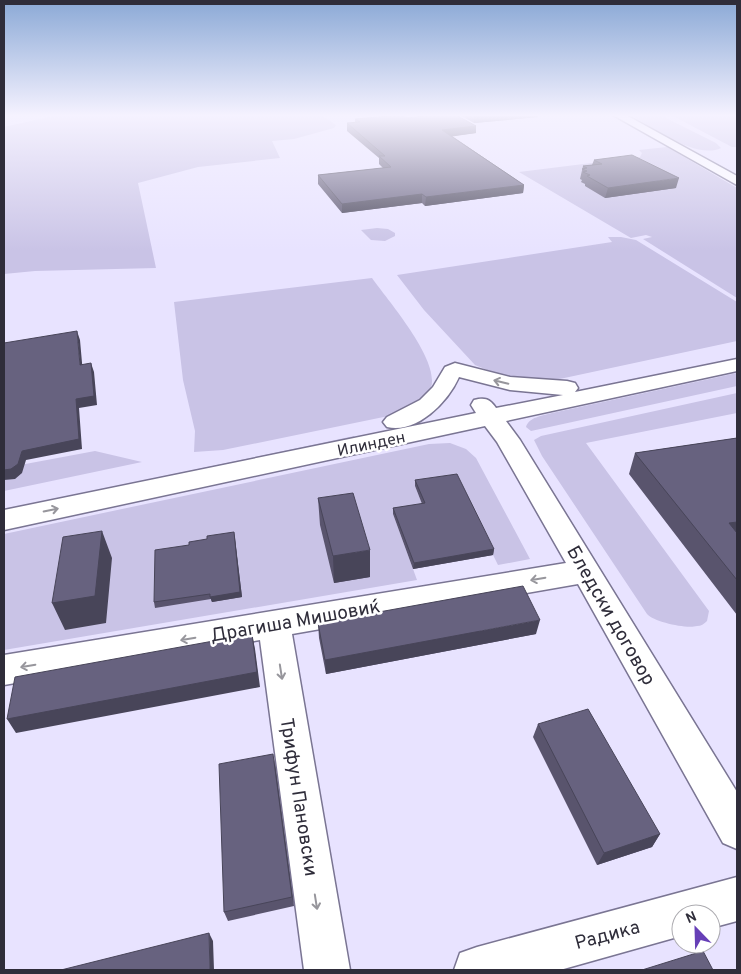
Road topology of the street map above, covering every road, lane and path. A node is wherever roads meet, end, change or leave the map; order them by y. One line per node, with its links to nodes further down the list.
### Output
1 (701, 160): 4 (street)
2 (707, 160): 3 (street)
3 (737, 176)
4 (737, 181)
5 (737, 350): 7 (street, Илинден)
6 (737, 365): 8 (street, Илинден)
7 (567, 388): 8 (street, Илинден); 9 (street, one-way to 9)
8 (487, 411): 9 (street, Илинден); 11 (street, Илинден, one-way to 8); 12 (street, Бледски договор)
9 (395, 422): 10 (street, Илинден)
10 (4, 503)
11 (4, 520)
12 (586, 571): 13 (street, Драгиша Мишовиќ, one-way to 13); 15 (street, Бледски договор)
13 (274, 624): 14 (street, Драгиша Мишовиќ, one-way to 14); 17 (street, Трифун Пановски, one-way to 17)
14 (4, 670)
15 (737, 829)
16 (737, 899): 18 (street, Радика)
17 (326, 970)
18 (477, 970)

